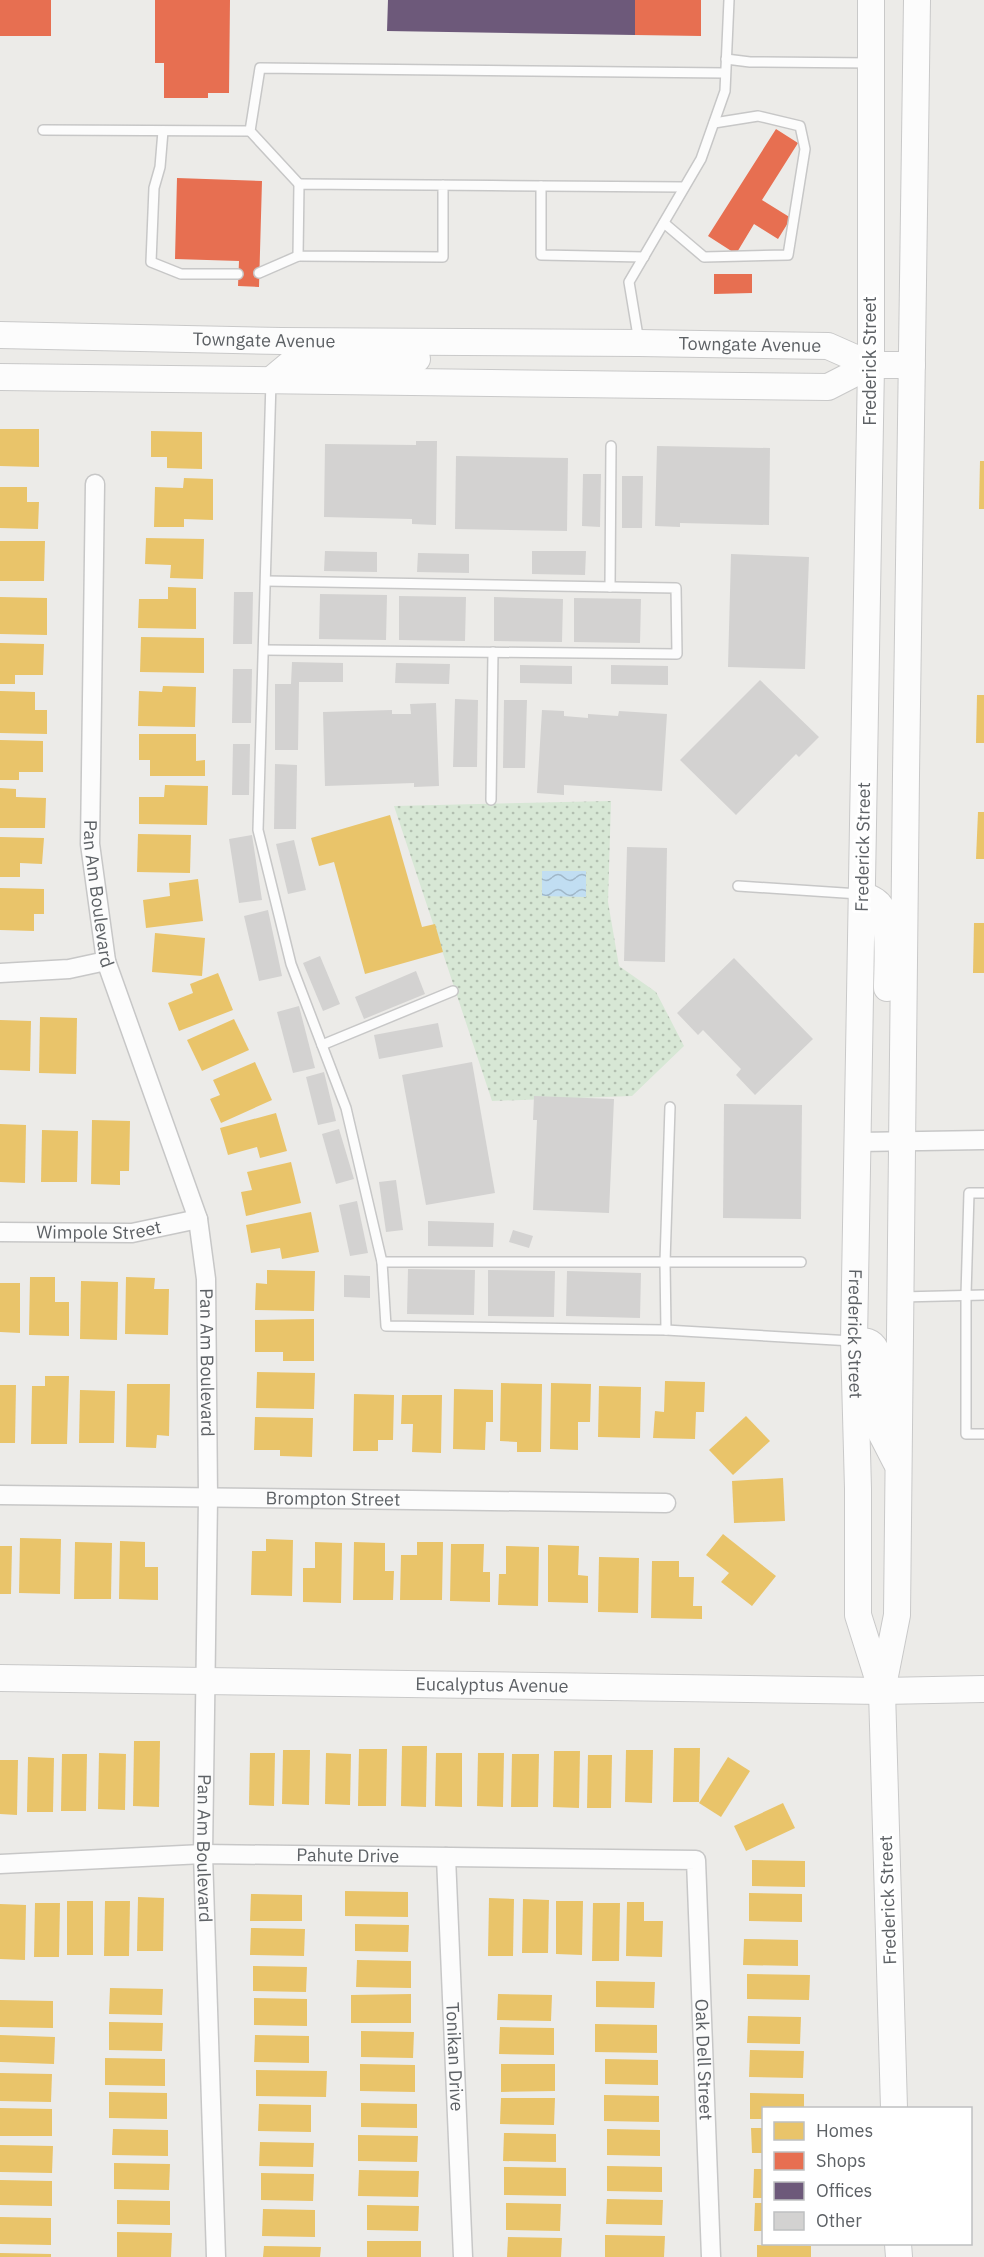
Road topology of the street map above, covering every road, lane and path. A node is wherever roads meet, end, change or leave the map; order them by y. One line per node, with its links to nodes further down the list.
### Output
1 (729, 0): 4 (lane)
2 (871, 0): 5 (main road, Frederick Street)
3 (917, 0): 25 (main road, Frederick Street)
4 (726, 59): 5 (lane); 6 (lane)
5 (871, 63): 24 (main road, Frederick Street)
6 (726, 73): 7 (lane); 10 (lane)
7 (714, 123): 14 (lane); 15 (lane)
8 (43, 130): 9 (lane)
9 (162, 131): 10 (lane); 19 (lane)
10 (250, 131): 11 (lane)
11 (299, 184): 12 (lane); 16 (lane)
12 (443, 185): 13 (lane); 16 (lane)
13 (541, 186): 14 (lane); 17 (lane)
14 (684, 187): 15 (lane)
15 (664, 223): 17 (lane)
16 (298, 256): 18 (lane)
17 (644, 257): 23 (lane)
18 (259, 273)
19 (238, 274)
20 (0, 335): 21 (main road, Towngate Avenue)
21 (93, 336): 22 (main road, Towngate Avenue); 27 (main road)
22 (466, 342): 23 (main road, Towngate Avenue); 28 (main road)
23 (639, 343): 24 (main road, Towngate Avenue)
24 (871, 365): 25 (main road); 28 (main road); 37 (main road, Frederick Street)
25 (912, 365): 41 (main road, Frederick Street)
26 (0, 377): 27 (main road)
27 (93, 377): 28 (main road)
28 (271, 380): 31 (lane)
29 (611, 446): 32 (lane)
30 (96, 484): 38 (street, Pan Am Boulevard)
31 (266, 581): 32 (lane); 33 (lane)
32 (610, 587): 34 (lane)
33 (264, 650): 34 (lane); 42 (lane)
34 (493, 652): 35 (lane)
35 (491, 800)
36 (738, 886): 37 (lane)
37 (862, 894): 41 (main road); 46 (main road, Frederick Street)
38 (106, 961): 39 (street); 48 (street, Pan Am Boulevard)
39 (0, 974)
40 (453, 991): 42 (lane)
41 (904, 1031): 44 (main road, Frederick Street)
42 (322, 1045): 50 (lane)
43 (670, 1107): 51 (lane)
44 (903, 1140): 45 (street); 46 (street); 55 (main road, Frederick Street)
45 (984, 1140)
46 (859, 1142): 57 (main road, Frederick Street)
47 (984, 1193): 53 (lane)
48 (198, 1219): 49 (street, Wimpole Street); 61 (street, Pan Am Boulevard)
49 (0, 1232)
50 (382, 1262): 51 (lane); 56 (lane)
51 (665, 1262): 52 (lane); 56 (lane)
52 (801, 1262)
53 (966, 1295): 54 (lane); 55 (lane); 58 (lane)
54 (984, 1295)
55 (902, 1297): 59 (main road, Frederick Street)
56 (666, 1330): 57 (lane)
57 (854, 1341): 59 (main road); 66 (main road, Frederick Street)
58 (984, 1434)
59 (898, 1468): 66 (main road, Frederick Street)
60 (0, 1495): 61 (street, Brompton Street)
61 (208, 1498): 62 (street, Brompton Street); 64 (street, Pan Am Boulevard)
62 (666, 1503)
63 (0, 1677): 64 (main road, Eucalyptus Avenue)
64 (206, 1679): 66 (main road, Eucalyptus Avenue); 67 (street, Pan Am Boulevard)
65 (984, 1689): 66 (main road, Eucalyptus Avenue)
66 (882, 1691): 71 (main road, Frederick Street)
67 (203, 1854): 68 (street, Pahute Drive); 70 (street, Pahute Drive); 72 (street, Pan Am Boulevard)
68 (446, 1857): 69 (street, Pahute Drive); 73 (street, Tonikan Drive)
69 (696, 1860): 74 (street, Oak Dell Street)
70 (0, 1864)
71 (894, 2107)
72 (216, 2257)
73 (463, 2257)
74 (711, 2257)

